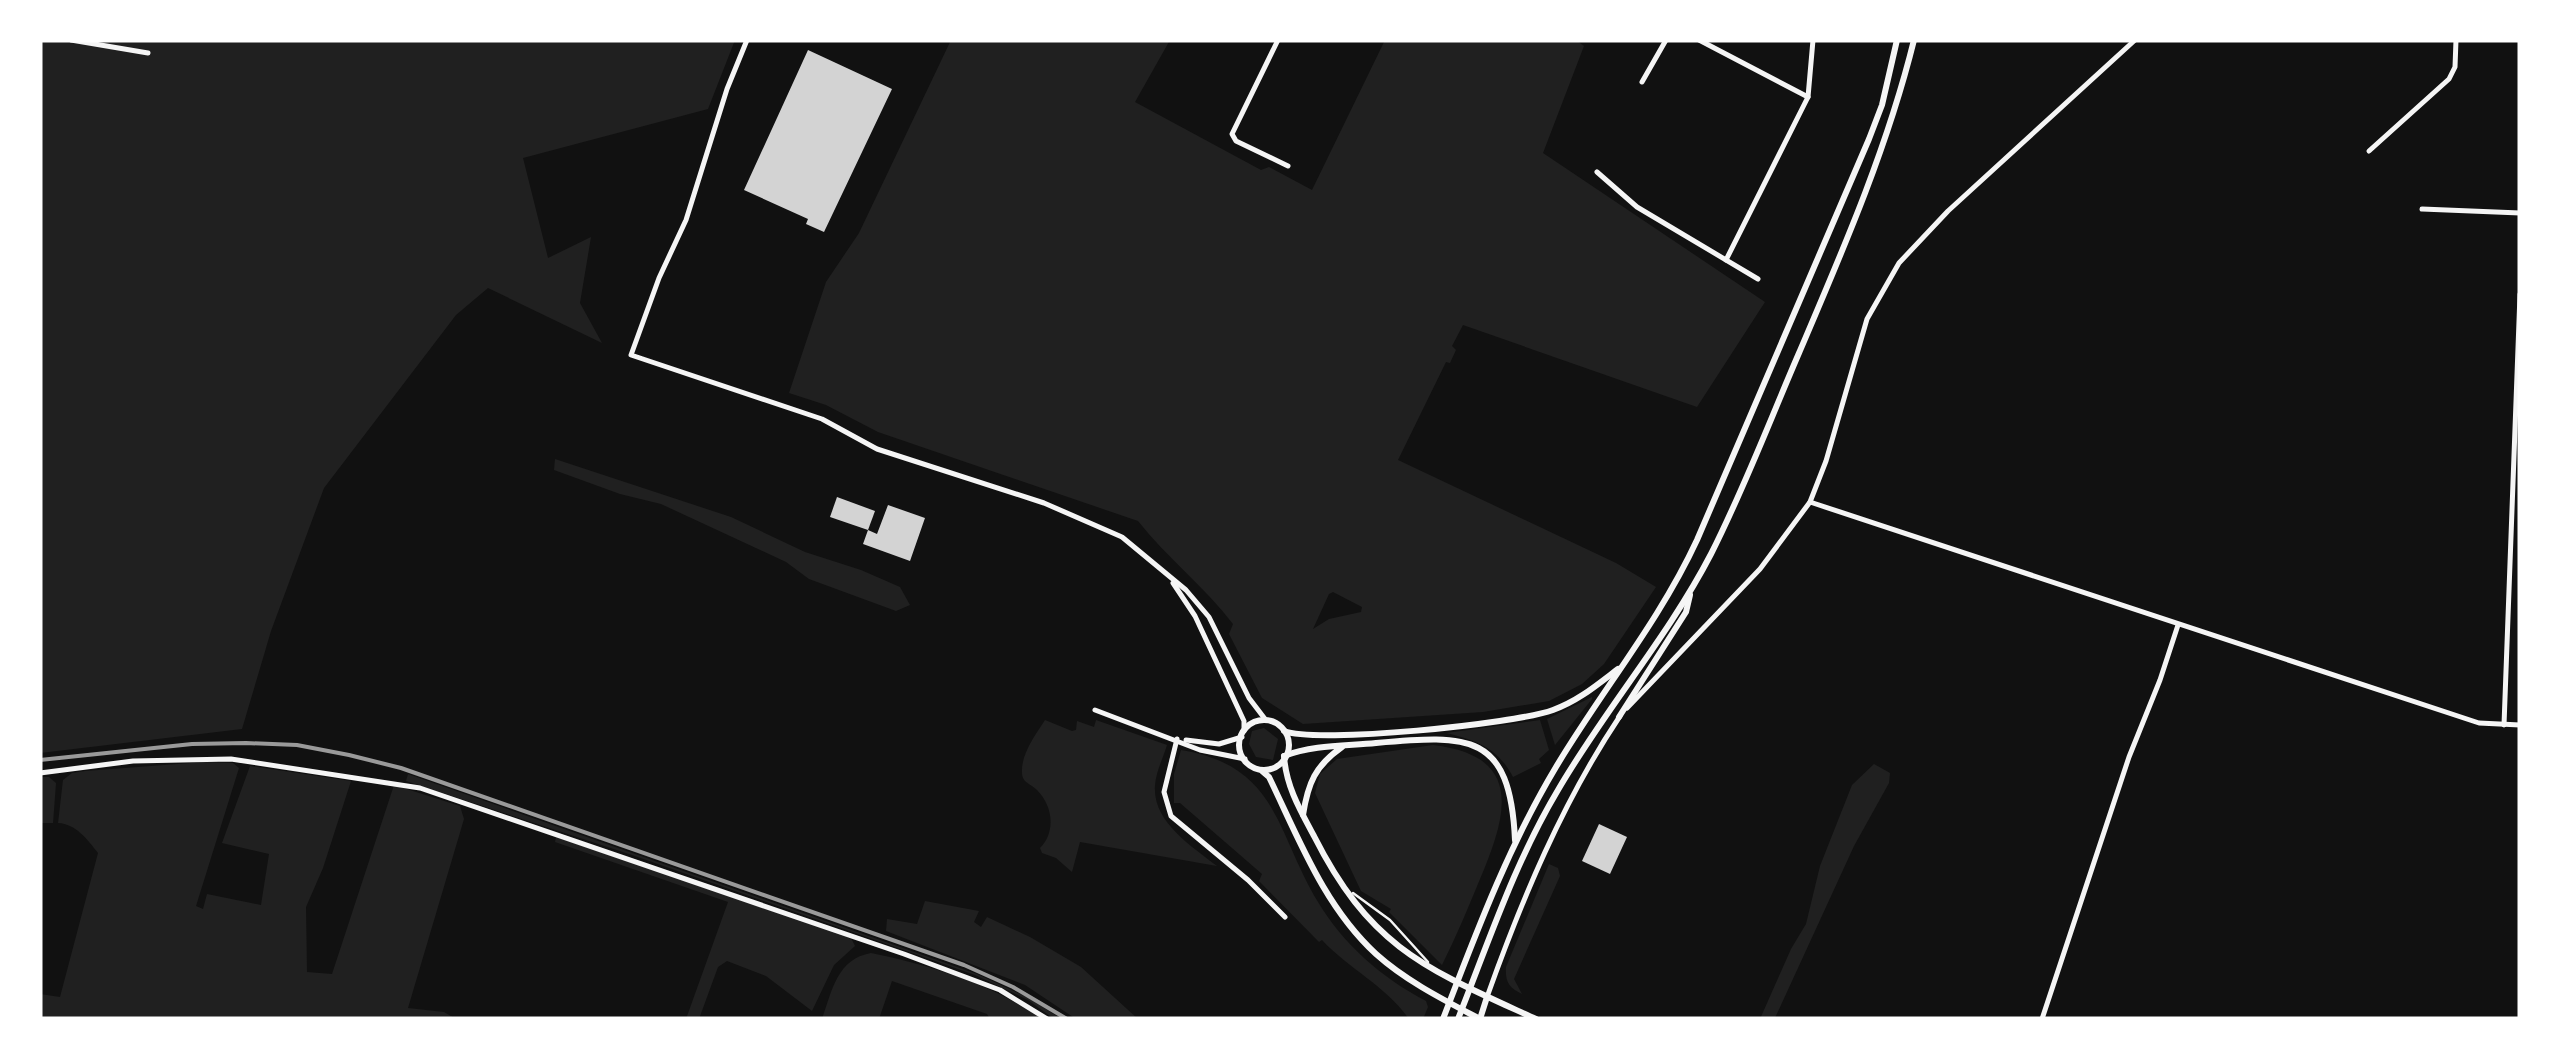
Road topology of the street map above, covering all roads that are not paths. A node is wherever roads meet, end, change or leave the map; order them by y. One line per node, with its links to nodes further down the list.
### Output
1 (71, 40): 11 (street)
2 (747, 40): 23 (street)
3 (1278, 40): 15 (street)
4 (1666, 40): 12 (street)
5 (1699, 40): 13 (street)
6 (1813, 40): 13 (street)
7 (1898, 40): 26 (main road)
8 (1914, 40): 24 (main road)
9 (2136, 40): 22 (street)
10 (2456, 40): 14 (street)
11 (148, 53)
12 (1642, 82)
13 (1808, 97): 19 (street)
14 (2369, 151)
15 (1288, 166)
16 (1597, 172): 19 (street)
17 (2422, 209): 18 (street)
18 (2520, 212)
19 (1726, 260): 20 (street)
20 (1758, 279)
21 (2520, 294): 30 (street)
22 (1810, 502): 25 (street); 28 (street)
23 (1168, 576): 29 (street); 33 (street)
24 (1691, 589): 28 (main road); 48 (main road)
25 (2178, 625): 30 (street); 51 (street)
26 (1626, 662): 32 (main road); 41 (main road)
27 (1095, 710): 34 (street)
28 (1619, 716): 45 (street)
29 (1264, 718): 32 (main road); 33 (main road)
30 (2504, 724): 31 (street)
31 (2520, 725)
32 (1284, 731): 36 (main road)
33 (1243, 734): 34 (street); 37 (main road)
34 (1177, 739): 37 (street); 43 (street)
35 (1343, 746): 36 (main road); 40 (main road); 41 (main road)
36 (1284, 756): 38 (main road); 40 (main road)
37 (1245, 759): 38 (main road)
38 (1262, 771): 49 (main road)
39 (40, 773): 46 (street)
40 (1303, 815): 42 (main road)
41 (1515, 841): 47 (main road)
42 (1343, 887): 44 (lane); 44 (main road)
43 (1285, 918)
44 (1438, 974): 45 (main road)
45 (1487, 997): 49 (main road); 50 (main road)
46 (1047, 1019)
47 (1443, 1019)
48 (1458, 1019)
49 (1480, 1019)
50 (1536, 1019)
51 (2042, 1019)

